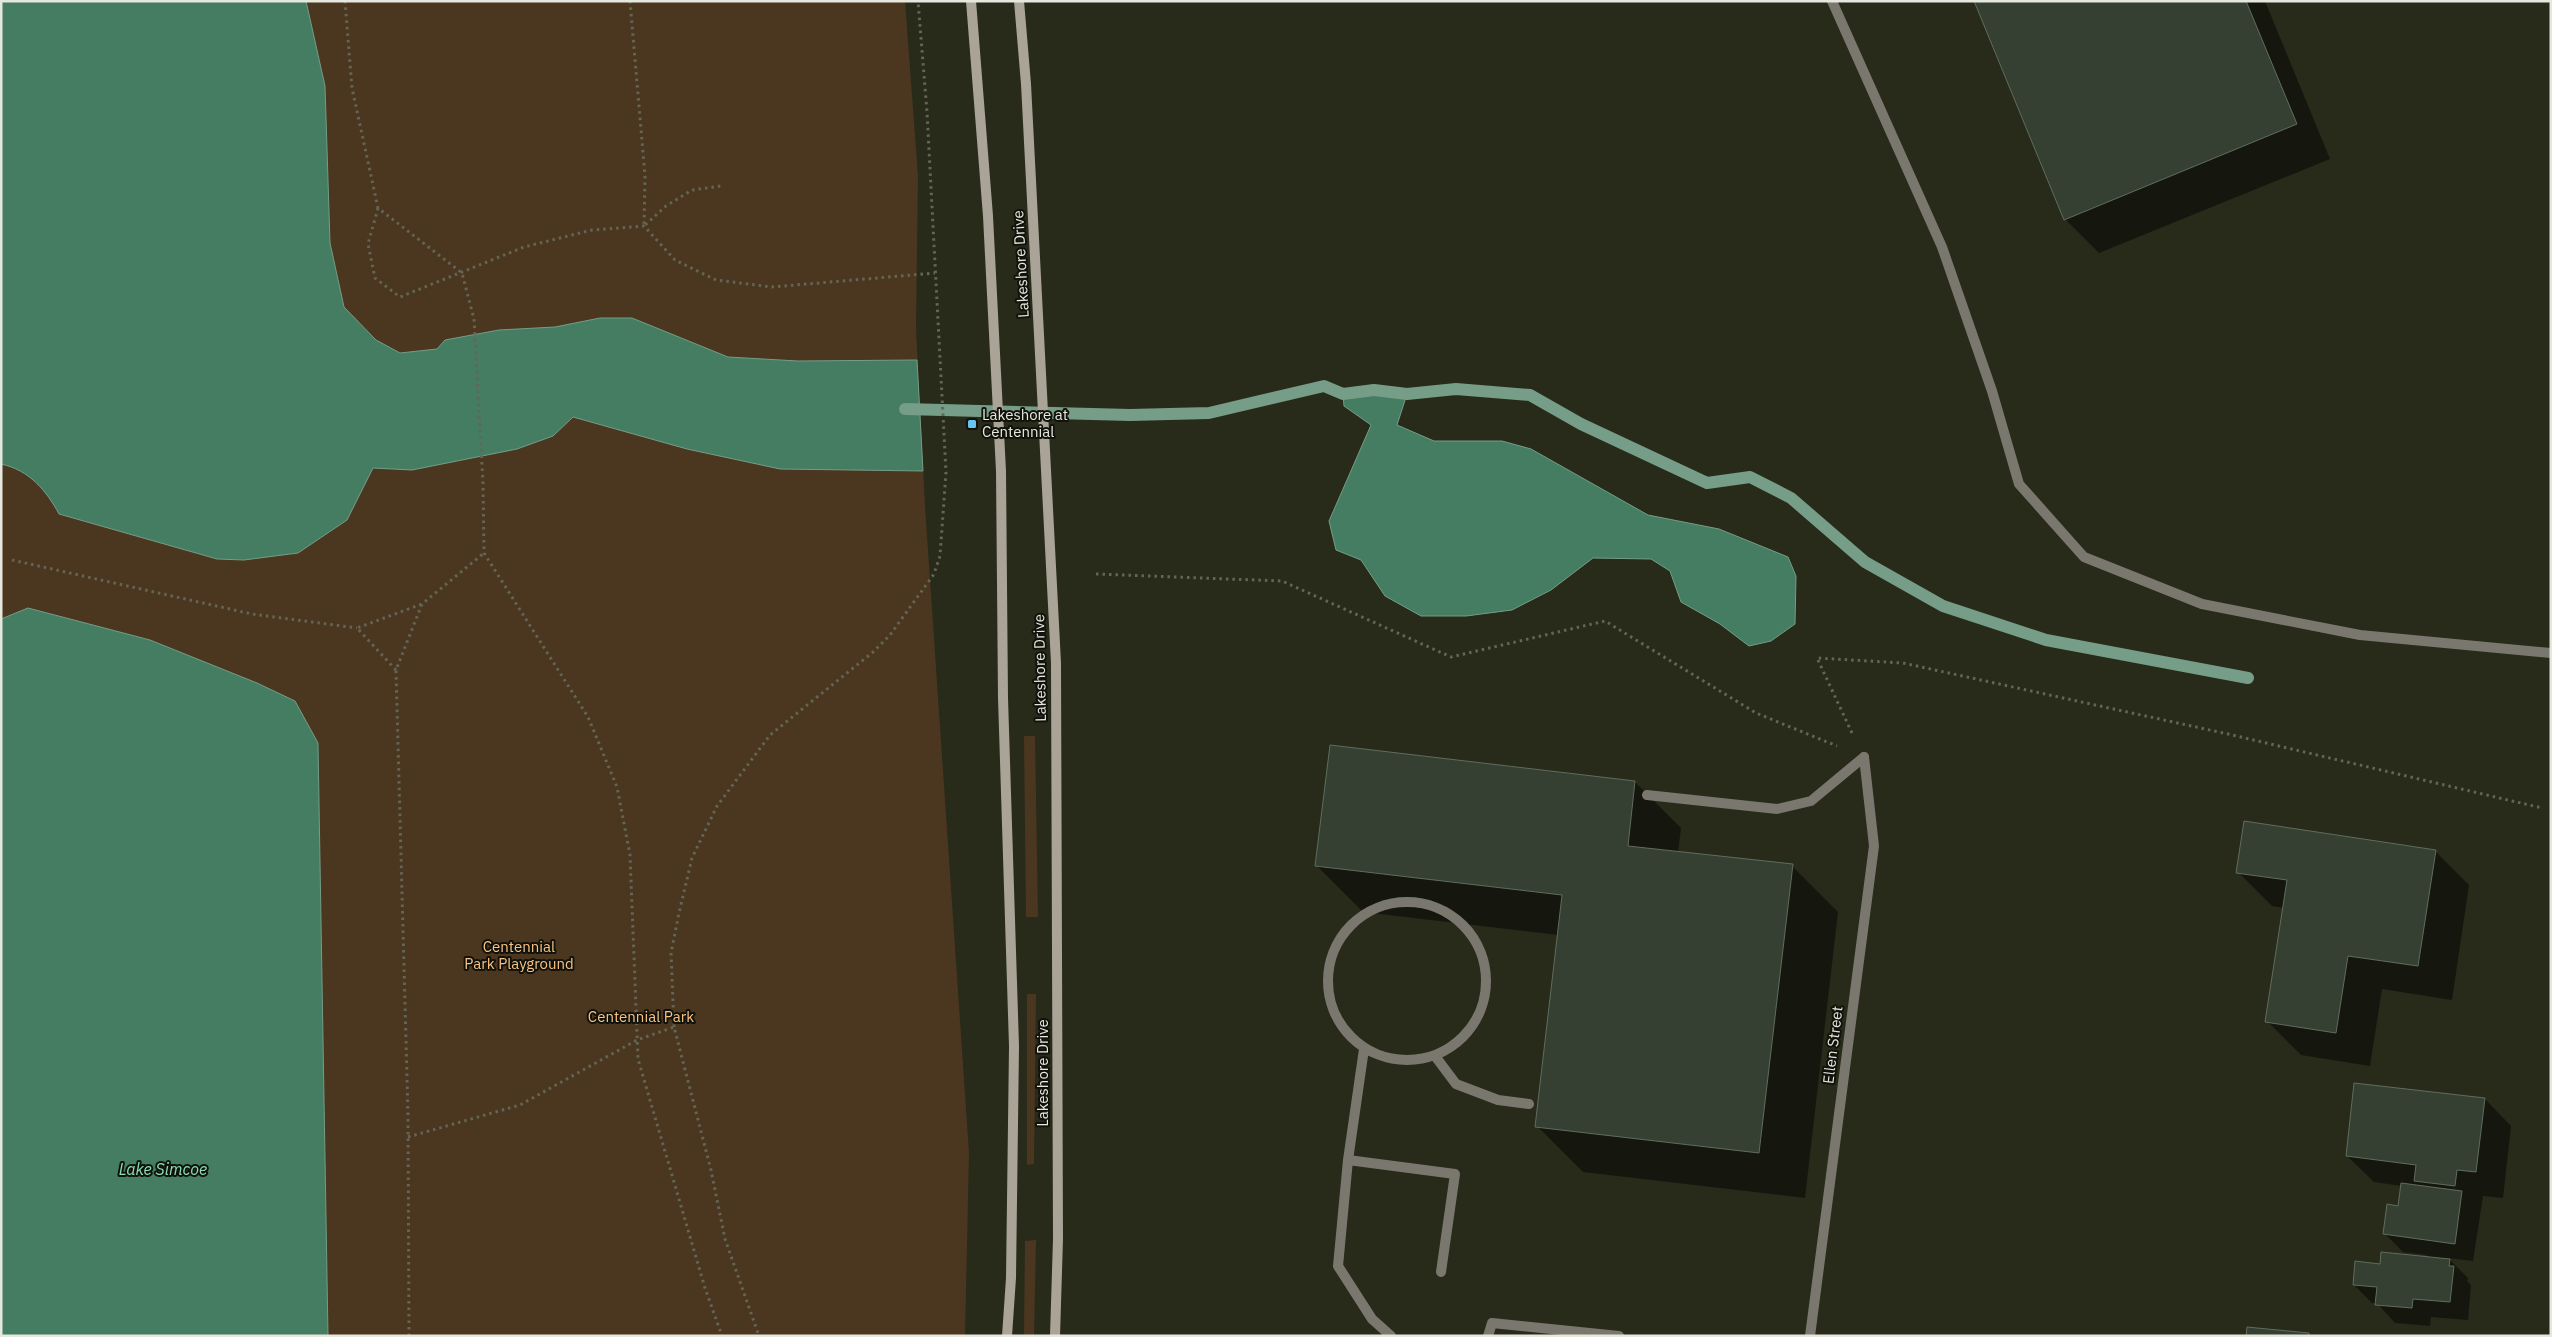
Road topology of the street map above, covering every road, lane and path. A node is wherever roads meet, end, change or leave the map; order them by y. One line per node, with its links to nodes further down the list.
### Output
1 (345, 1): 8 (path)
2 (630, 1): 9 (path)
3 (918, 1): 11 (path)
4 (971, 1): 33 (main road)
5 (1019, 1): 34 (main road, Lakeshore Drive)
6 (1832, 1): 17 (street)
7 (721, 186): 9 (path)
8 (378, 208): 10 (path); 10 (path)
9 (644, 226): 10 (path); 11 (path)
10 (462, 273): 12 (path)
11 (935, 273): 22 (path)
12 (484, 553): 15 (path); 23 (path)
13 (12, 560): 16 (path)
14 (1096, 574): 19 (path)
15 (422, 604): 16 (path); 18 (path)
16 (358, 628): 18 (path)
17 (2551, 653)
18 (396, 670): 27 (path)
19 (1864, 757): 20 (street); 21 (path); 38 (street, Ellen Street)
20 (1647, 795)
21 (2542, 808)
22 (674, 1027): 23 (path); 32 (path)
23 (637, 1040): 27 (path); 31 (path)
24 (1364, 1049): 25 (street); 25 (street); 28 (street)
25 (1435, 1056): 26 (street)
26 (1529, 1104)
27 (408, 1137): 30 (path)
28 (1348, 1160): 29 (street); 35 (street)
29 (1441, 1272)
30 (409, 1336)
31 (722, 1336)
32 (759, 1336)
33 (1007, 1336)
34 (1056, 1336)
35 (1391, 1336)
36 (1488, 1336): 37 (street)
37 (1619, 1336)
38 (1810, 1336)

